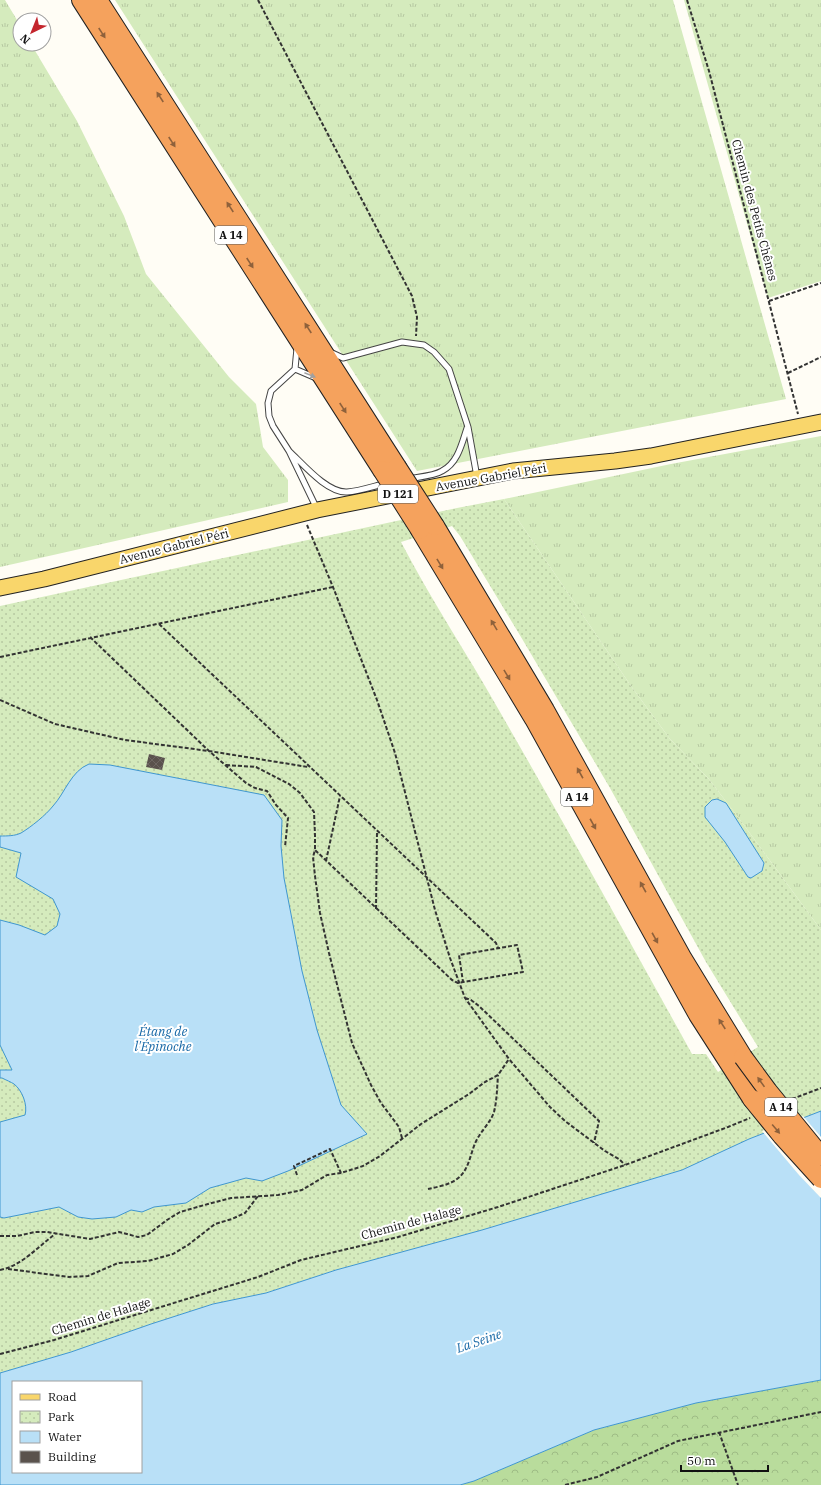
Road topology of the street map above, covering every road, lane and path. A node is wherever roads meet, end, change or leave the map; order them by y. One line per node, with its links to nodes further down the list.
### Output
1 (81, 0): 7 (highway, A 14, one-way to 7)
2 (98, 0): 9 (highway, A 14, one-way to 2)
3 (258, 0): 8 (path)
4 (688, 0): 6 (path, Chemin des Petits Chênes)
5 (821, 283): 6 (path)
6 (769, 301): 13 (path, Chemin des Petits Chênes)
7 (298, 338): 12 (lane); 14 (highway, A 14)
8 (416, 343): 11 (lane); 17 (lane)
9 (321, 348): 11 (lane); 14 (highway, A 14)
10 (821, 356): 13 (path)
11 (343, 358): 14 (lane)
12 (295, 369): 14 (lane, one-way to 14); 18 (lane)
13 (788, 373): 16 (path, Chemin des Petits Chênes)
14 (338, 375): 43 (highway, A 14, bridge)
15 (821, 422): 16 (main road, Avenue Gabriel Péri / D 121)
16 (801, 426): 19 (main road, Avenue Gabriel Péri / D 121)
17 (468, 427): 18 (lane); 19 (lane)
18 (289, 451): 20 (lane)
19 (477, 478): 20 (main road, Avenue Gabriel Péri / D 121)
20 (317, 510): 23 (main road, Avenue Gabriel Péri / D 121)
21 (306, 525): 22 (path)
22 (333, 587): 24 (path); 36 (path)
23 (0, 588)
24 (159, 624): 25 (path); 30 (path)
25 (90, 637): 26 (path); 28 (path)
26 (0, 657)
27 (0, 700): 28 (path)
28 (209, 751): 29 (path); 30 (path)
29 (225, 764): 33 (path); 34 (path)
30 (308, 767): 31 (path)
31 (340, 796): 32 (path); 35 (path)
32 (377, 832): 36 (path); 37 (path)
33 (285, 847)
34 (315, 850): 35 (path); 48 (path)
35 (326, 861): 37 (path)
36 (427, 879): 38 (path); 40 (path)
37 (376, 909): 40 (path)
38 (498, 948): 39 (path); 39 (path)
39 (463, 982): 40 (path)
40 (458, 983): 41 (path)
41 (465, 998): 42 (path); 49 (path)
42 (509, 1059): 44 (path); 49 (path)
43 (736, 1061): 50 (highway, A 14, one-way to 43, bridge); 54 (highway, A 14, one-way to 54, bridge)
44 (498, 1075): 48 (path); 55 (path)
45 (821, 1088): 46 (path)
46 (789, 1100)
47 (755, 1116): 51 (path, Chemin de Halage)
48 (402, 1138): 52 (path)
49 (594, 1143): 51 (path)
50 (821, 1156)
51 (625, 1165): 61 (path, Chemin de Halage)
52 (341, 1173): 53 (path); 56 (path)
53 (297, 1175)
54 (821, 1179)
55 (428, 1189)
56 (258, 1196): 57 (path); 59 (path)
57 (55, 1234): 58 (path); 59 (path)
58 (0, 1236)
59 (8, 1268): 60 (path)
60 (0, 1270)
61 (0, 1354)
62 (821, 1412): 63 (path)
63 (719, 1432): 64 (path); 65 (path)
64 (565, 1485)
65 (738, 1485)

